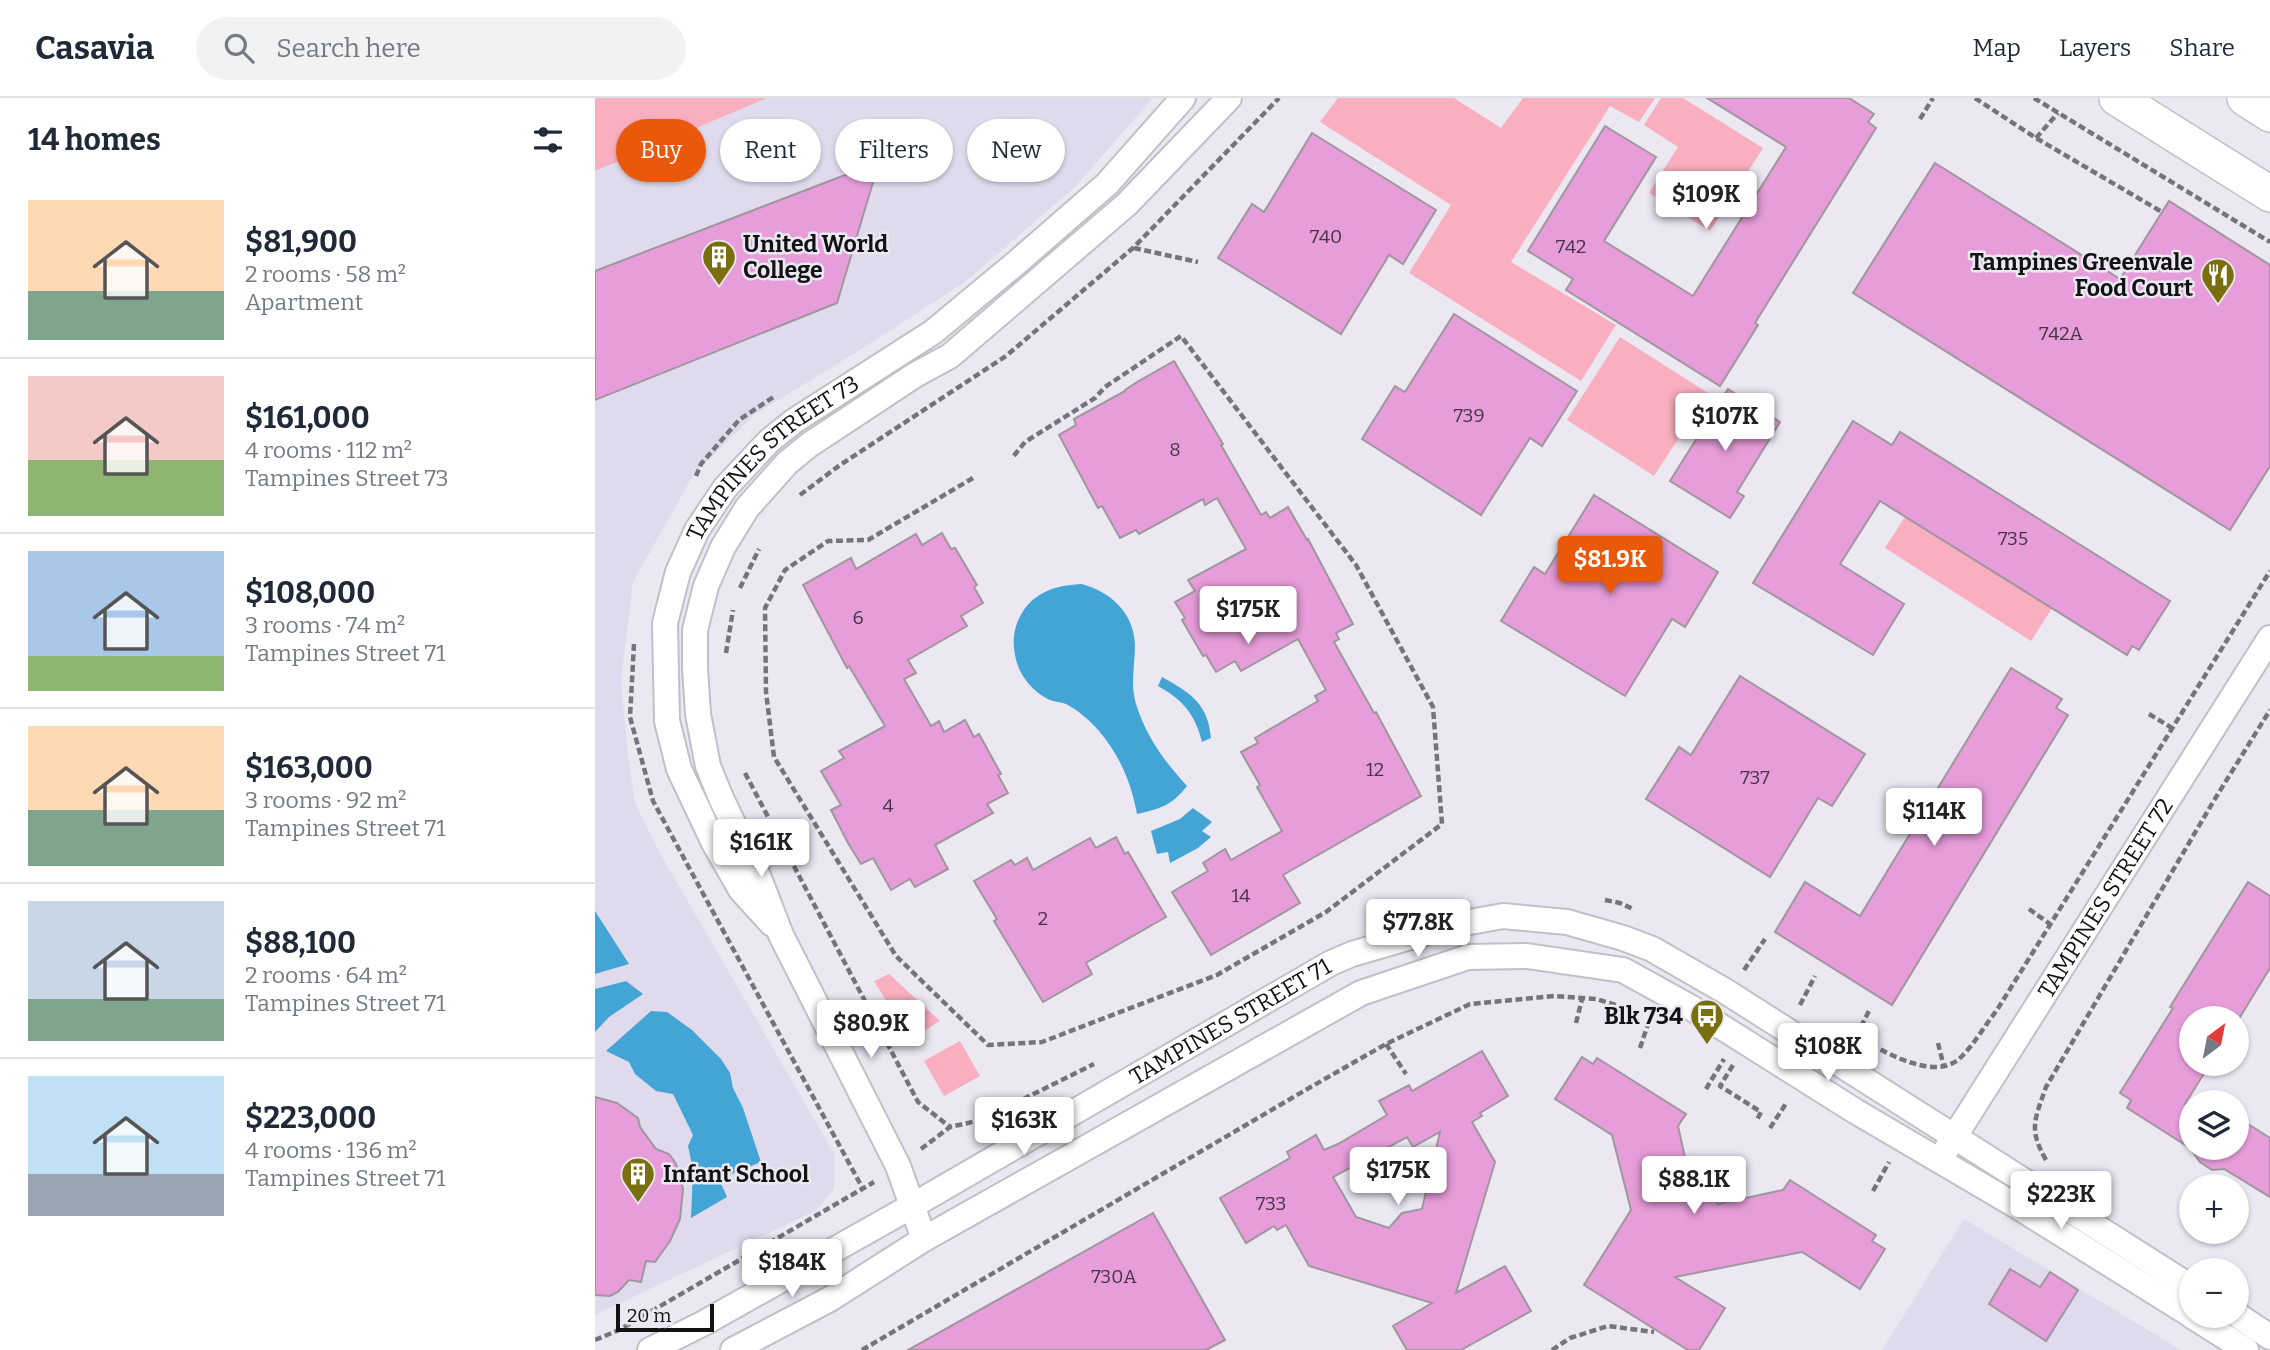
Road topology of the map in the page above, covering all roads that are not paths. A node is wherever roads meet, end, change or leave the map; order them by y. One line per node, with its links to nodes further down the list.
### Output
1 (1184, 98): 8 (street, TAMPINES STREET 73)
2 (1229, 98): 8 (street, TAMPINES STREET 73)
3 (2117, 98): 6 (main road)
4 (2245, 98): 5 (main road)
5 (2270, 114)
6 (2270, 194)
7 (2270, 638): 9 (street, TAMPINES STREET 72)
8 (781, 935): 11 (street, TAMPINES STREET 73)
9 (1955, 1137): 10 (street, TAMPINES STREET 72); 11 (street, TAMPINES STREET 71); 13 (street, TAMPINES STREET 71)
10 (1940, 1160): 12 (street, TAMPINES STREET 71); 14 (street, TAMPINES STREET 71)
11 (912, 1206): 12 (street, TAMPINES STREET 73); 18 (street, TAMPINES STREET 71)
12 (924, 1239): 19 (street, TAMPINES STREET 71)
13 (2179, 1279)
14 (2179, 1308)
15 (2249, 1323): 17 (street)
16 (2211, 1328): 20 (street, TAMPINES STREET 71)
17 (2270, 1336)
18 (650, 1350)
19 (733, 1350)
20 (2246, 1350)

